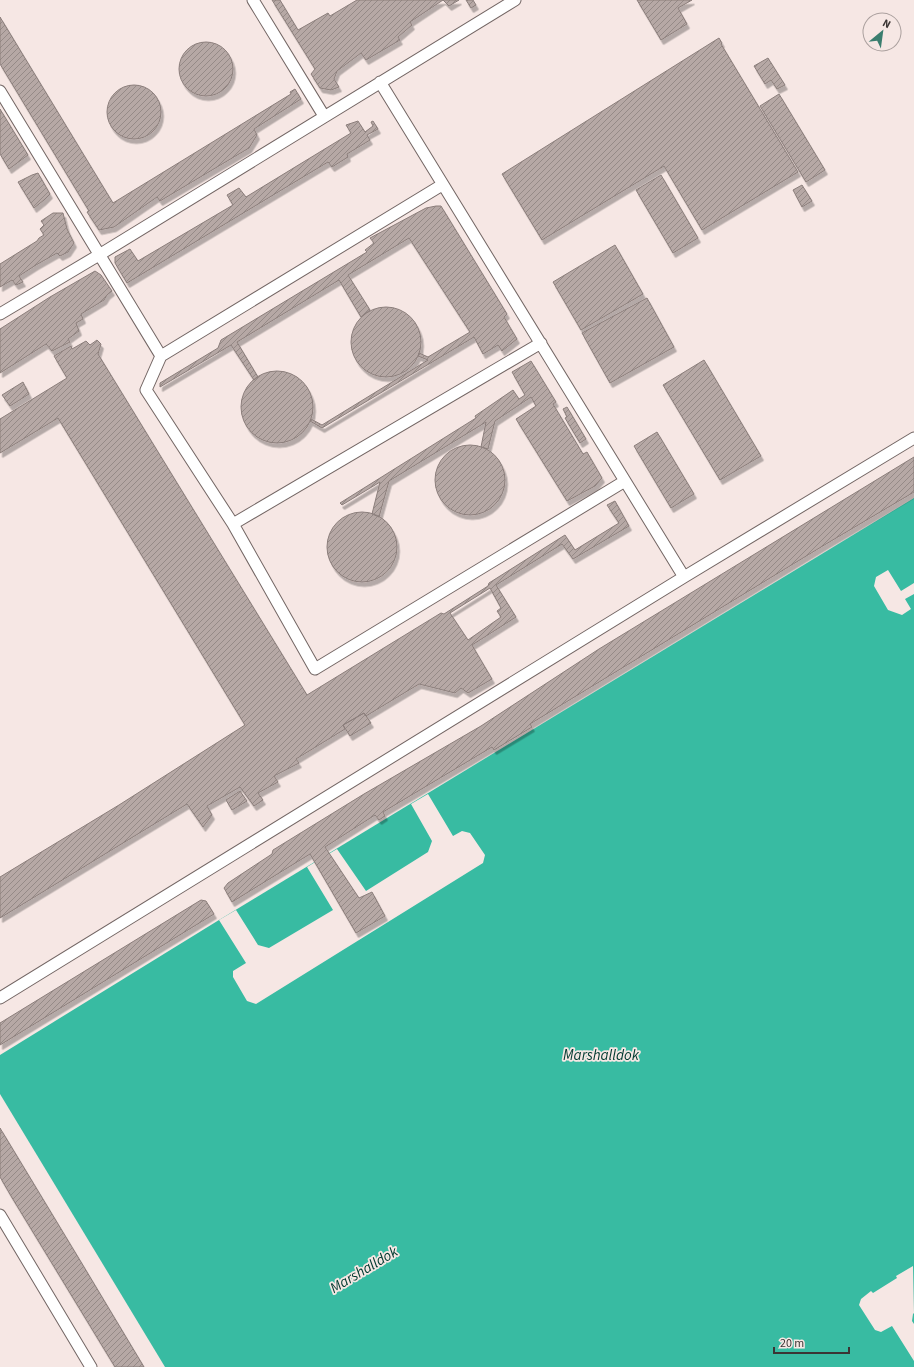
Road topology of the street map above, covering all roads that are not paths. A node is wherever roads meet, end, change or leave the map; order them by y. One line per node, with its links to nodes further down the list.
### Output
1 (253, 0): 5 (lane)
2 (510, 1): 3 (lane)
3 (380, 82): 5 (lane); 6 (lane)
4 (0, 91): 7 (lane)
5 (324, 116): 7 (lane)
6 (442, 185): 9 (lane); 10 (lane)
7 (100, 255): 8 (lane); 10 (lane)
8 (0, 314)
9 (541, 343): 12 (lane); 13 (lane)
10 (161, 356): 13 (lane)
11 (914, 438): 14 (lane)
12 (625, 481): 13 (lane); 14 (lane)
13 (233, 524)
14 (684, 577): 15 (lane)
15 (0, 998)
16 (0, 1215): 17 (lane)
17 (91, 1367)

